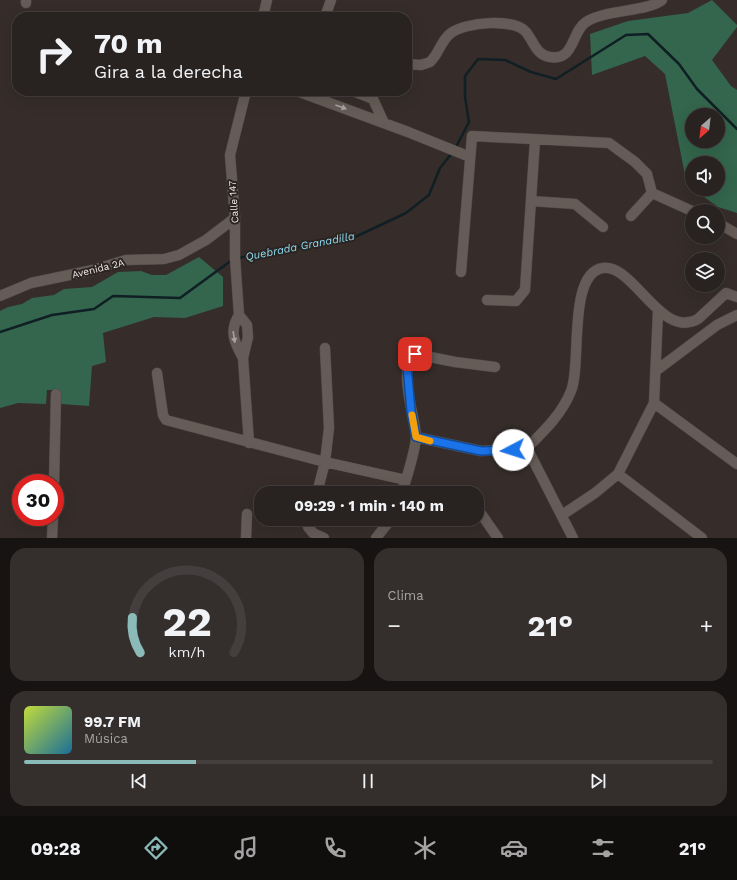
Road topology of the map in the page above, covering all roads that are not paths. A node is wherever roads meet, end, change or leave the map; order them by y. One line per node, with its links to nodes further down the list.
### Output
1 (267, 0): 4 (street)
2 (331, 0): 5 (street)
3 (662, 0): 6 (street)
4 (265, 12)
5 (327, 12)
6 (412, 64)
7 (245, 96): 17 (street, Calle 147)
8 (314, 96): 10 (street, one-way to 10)
9 (366, 96): 10 (street)
10 (384, 123): 12 (street)
11 (535, 140): 12 (street); 13 (street); 14 (street)
12 (470, 157): 21 (street)
13 (652, 193): 15 (street); 16 (street)
14 (531, 201): 18 (street); 24 (street)
15 (685, 208)
16 (631, 216)
17 (235, 218): 22 (street, Avenida 2A); 26 (street, Calle 147)
18 (603, 227)
19 (725, 227): 20 (street)
20 (737, 234)
21 (461, 272)
22 (0, 296)
23 (737, 297): 25 (street)
24 (487, 300)
25 (658, 311): 31 (street); 37 (street)
26 (240, 315): 29 (street); 29 (street, one-way to 29)
27 (737, 315): 31 (street)
28 (325, 348): 38 (street)
29 (243, 358): 36 (street)
30 (494, 366): 35 (street)
31 (657, 370): 34 (street)
32 (157, 373): 36 (street)
33 (56, 394): 40 (street)
34 (654, 403): 39 (street); 41 (street)
35 (416, 437): 37 (street); 42 (street)
36 (249, 444): 38 (street)
37 (527, 448): 46 (street)
38 (325, 462): 42 (street); 43 (street)
39 (737, 464)
40 (54, 474)
41 (618, 474): 46 (street); 57 (street)
42 (406, 480): 44 (street)
43 (318, 486)
44 (404, 486)
45 (247, 514): 52 (street)
46 (562, 516): 56 (street)
47 (484, 518): 55 (street)
48 (53, 526): 51 (street)
49 (308, 526): 53 (street)
50 (385, 526): 54 (street)
51 (52, 538)
52 (246, 538)
53 (324, 538)
54 (376, 538)
55 (498, 538)
56 (573, 538)
57 (702, 538)

